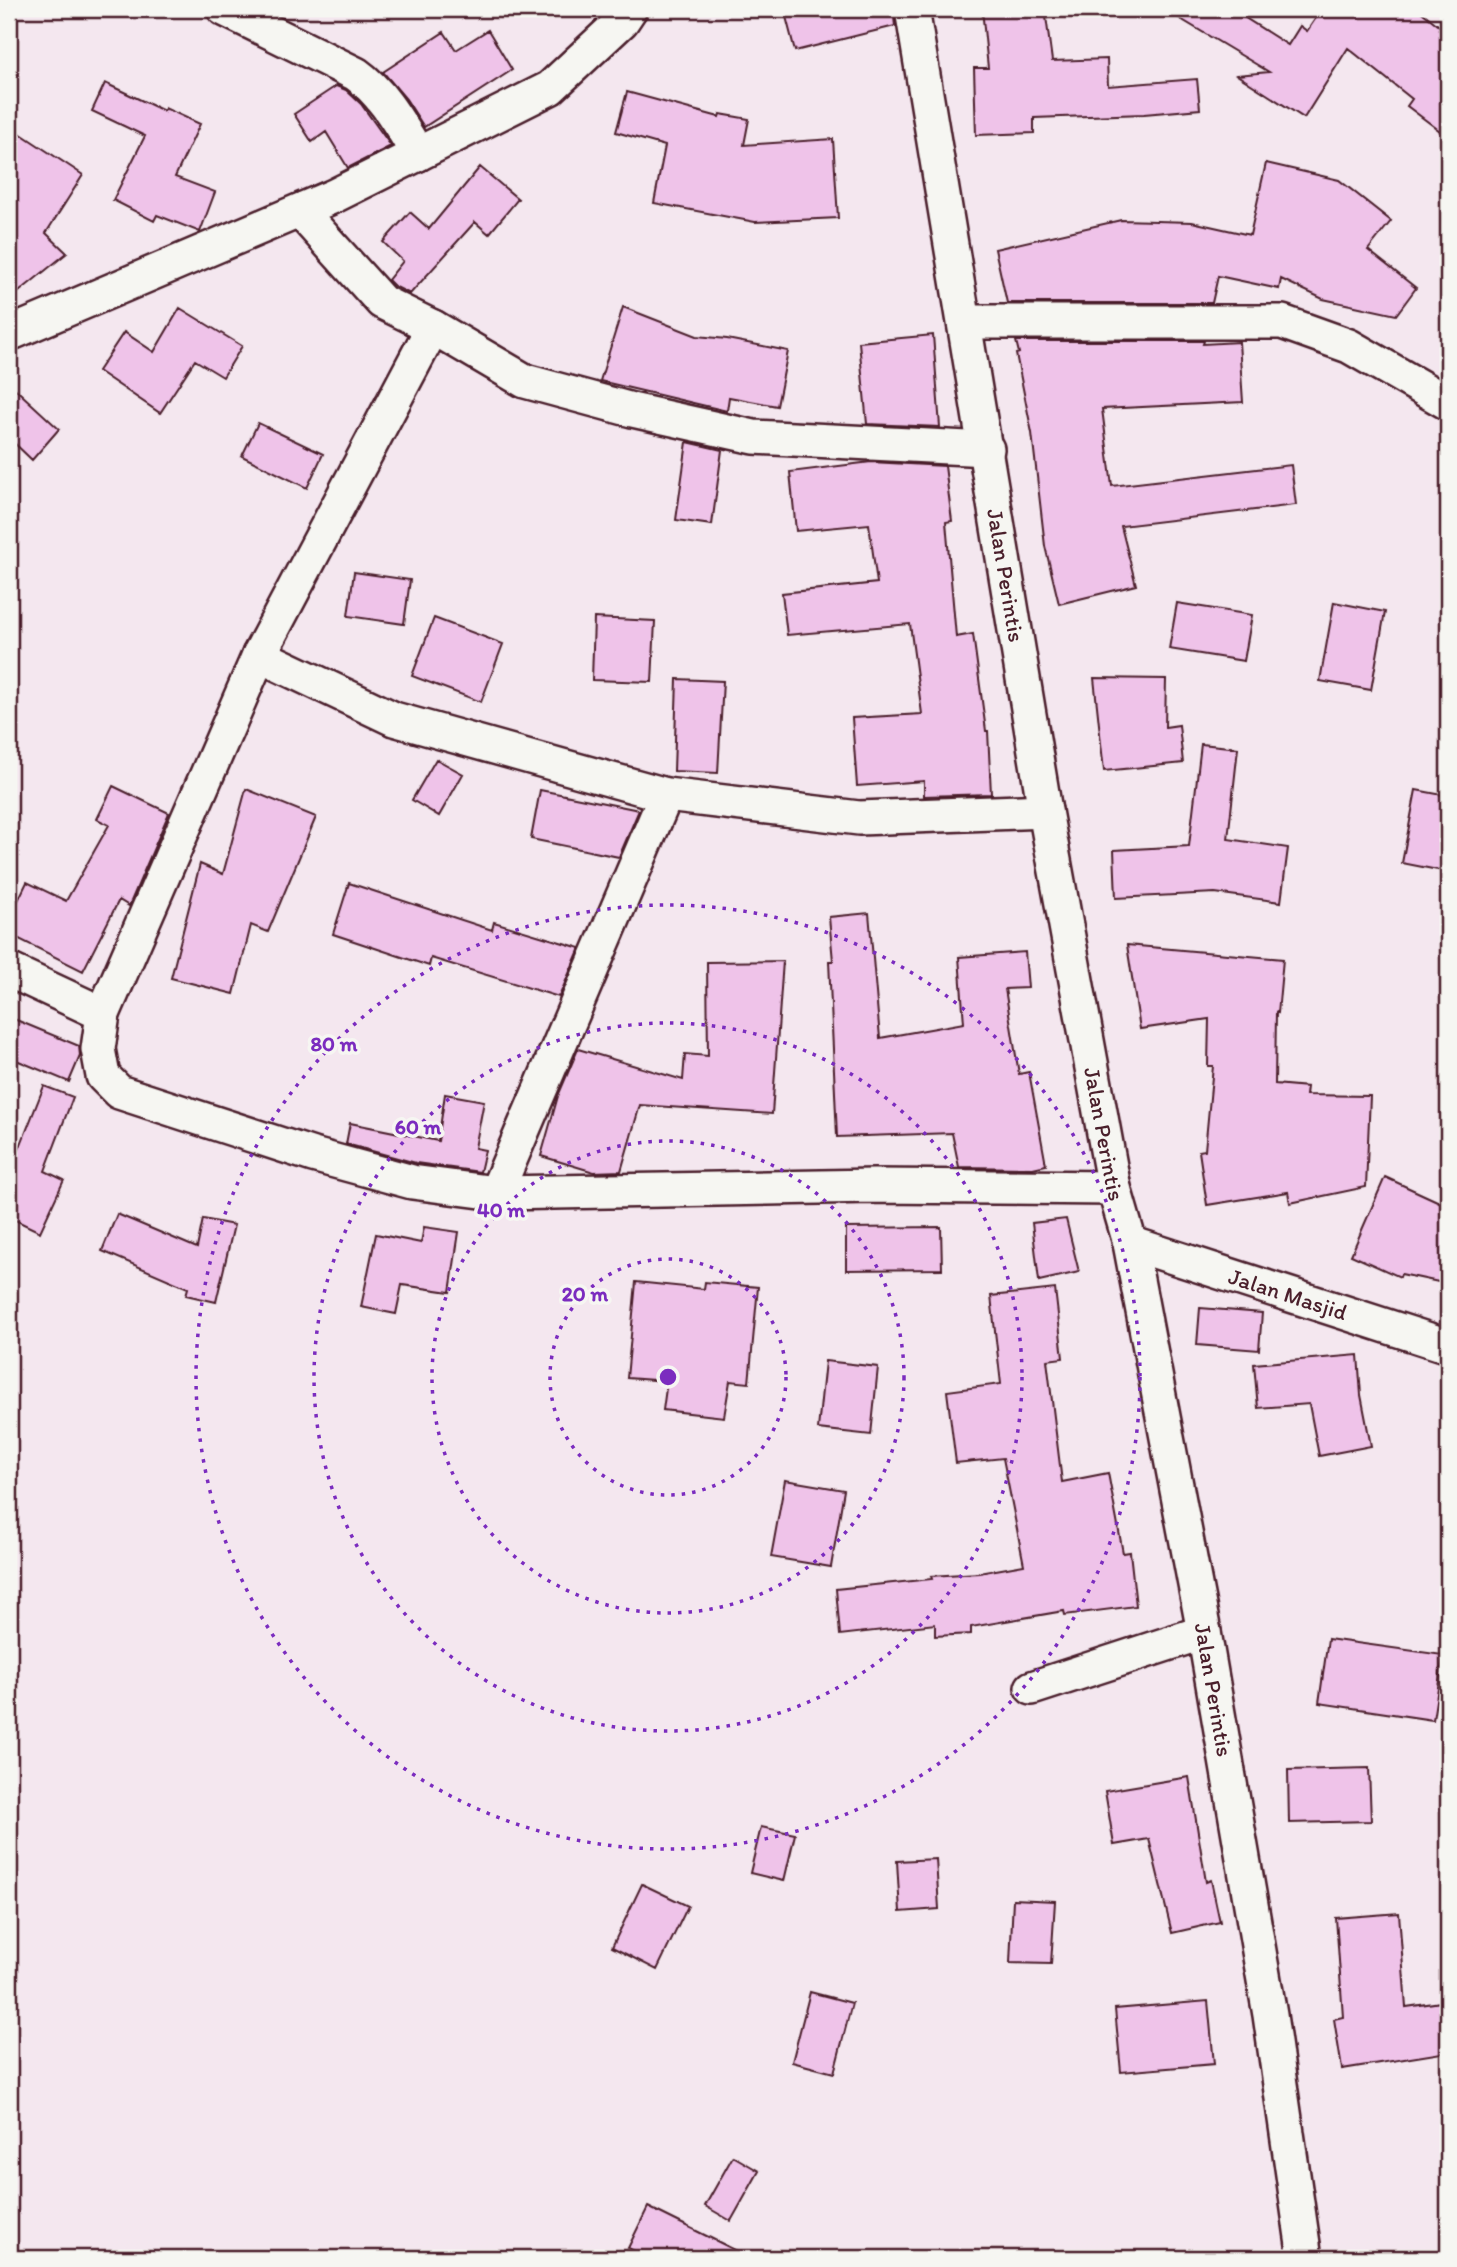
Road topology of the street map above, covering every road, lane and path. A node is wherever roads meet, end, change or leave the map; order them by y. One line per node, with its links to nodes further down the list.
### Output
1 (224, 9): 4 (street)
2 (630, 9): 4 (street)
3 (912, 9): 6 (street, Jalan Perintis)
4 (418, 154): 5 (street)
5 (300, 211): 7 (street); 8 (street)
6 (966, 322): 9 (street); 10 (street, Jalan Perintis)
7 (433, 327): 10 (street); 11 (street)
8 (9, 334)
9 (1448, 403)
10 (987, 449): 13 (street, Jalan Perintis)
11 (258, 655): 12 (street); 15 (street)
12 (666, 795): 13 (street); 17 (street)
13 (1045, 811): 16 (street, Jalan Perintis)
14 (9, 970): 15 (street)
15 (103, 1014): 17 (street)
16 (1114, 1188): 17 (street); 18 (street, Jalan Perintis)
17 (496, 1193)
18 (1130, 1243): 19 (street, Jalan Masjid); 20 (street, Jalan Perintis)
19 (1448, 1346)
20 (1204, 1632): 21 (street); 22 (street, Jalan Perintis)
21 (1032, 1688)
22 (1305, 2258)

